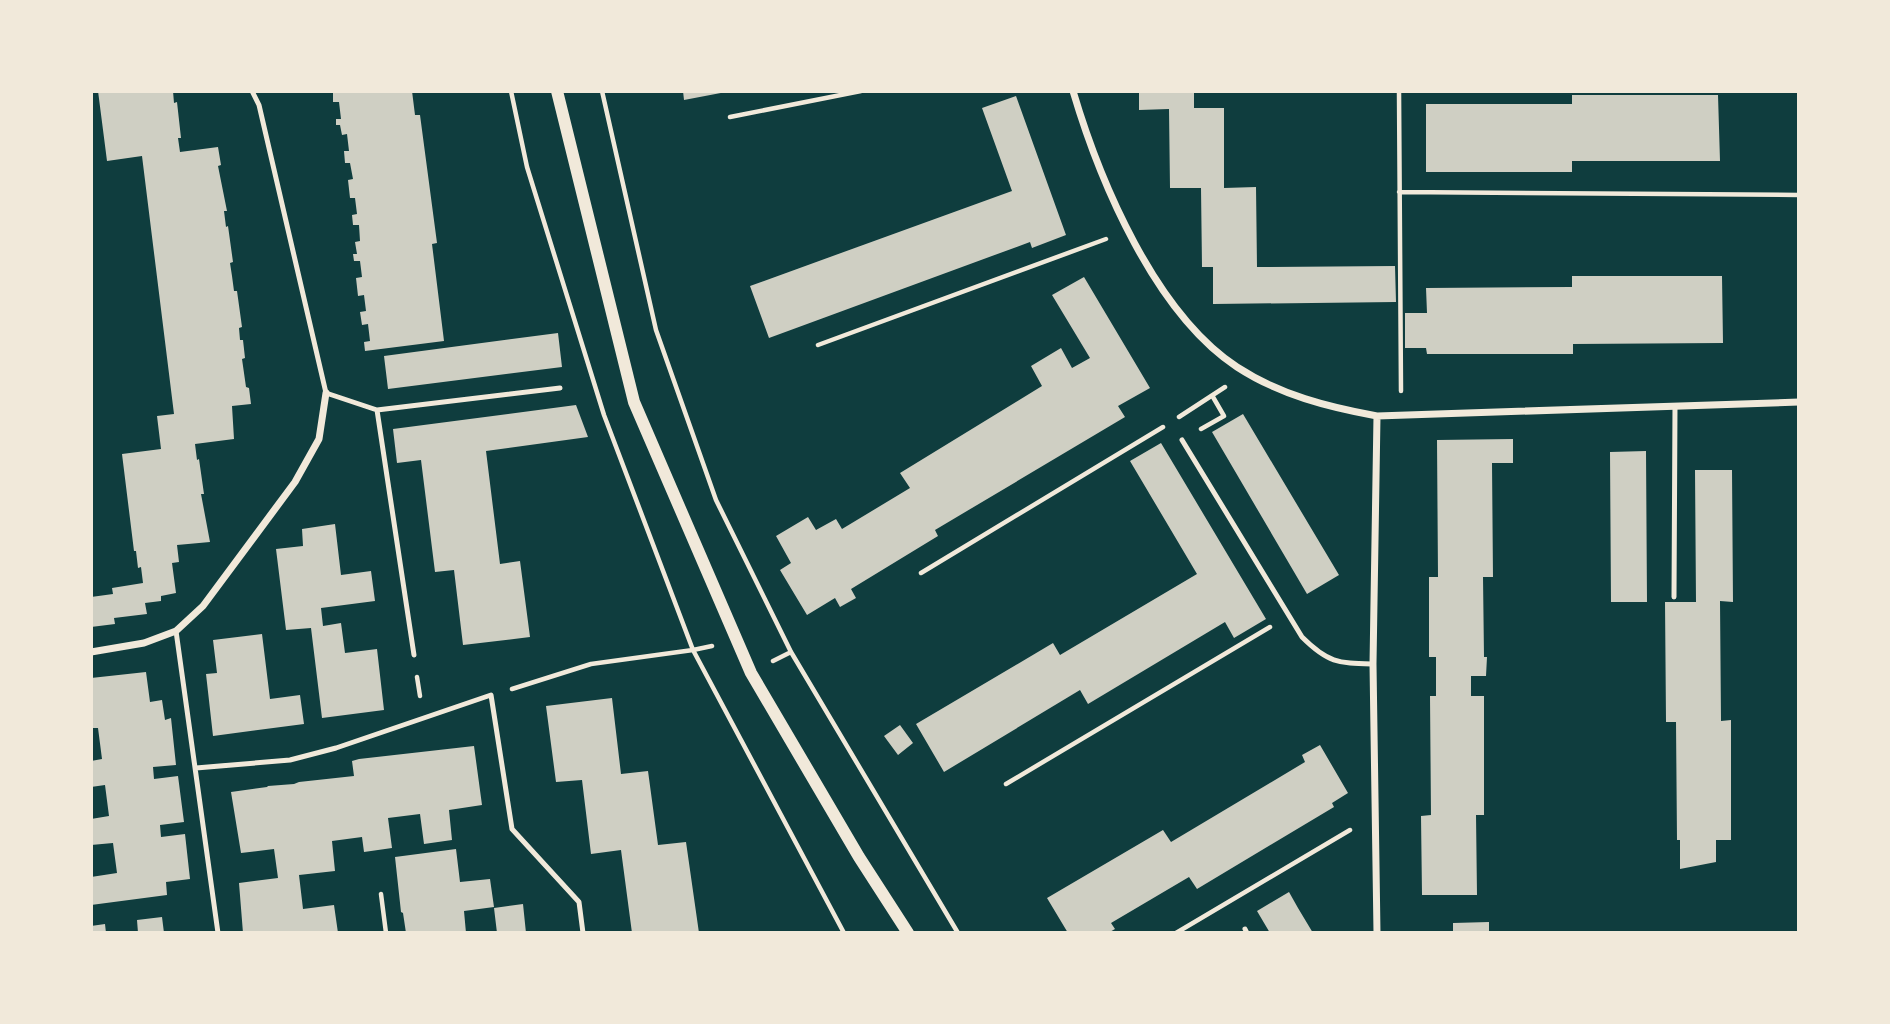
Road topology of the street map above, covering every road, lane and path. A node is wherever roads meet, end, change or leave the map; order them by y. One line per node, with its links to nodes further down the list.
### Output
1 (252, 91): 14 (lane)
2 (557, 91): 28 (street)
3 (602, 91): 42 (path)
4 (861, 91): 7 (path)
5 (1073, 91): 10 (street)
6 (1399, 91): 8 (path)
7 (730, 117)
8 (1399, 192): 9 (path); 19 (path)
9 (1799, 195)
10 (1128, 229): 11 (path); 12 (street)
11 (818, 345)
12 (1238, 368): 15 (path); 20 (street)
13 (560, 388): 18 (lane)
14 (326, 393): 18 (lane); 27 (street)
15 (1213, 397): 21 (path); 23 (path)
16 (1799, 402): 17 (street)
17 (1675, 406): 19 (street); 25 (lane)
18 (377, 410): 30 (lane)
19 (1401, 415): 20 (street)
20 (1377, 416): 31 (street)
21 (1178, 417)
22 (1167, 424): 24 (path)
23 (1182, 440): 26 (lane)
24 (921, 573)
25 (1674, 597)
26 (1289, 615): 31 (lane); 35 (path)
27 (176, 631): 29 (street); 34 (lane)
28 (737, 640): 32 (path); 41 (street)
29 (91, 652)
30 (414, 655): 33 (path)
31 (1373, 664): 36 (street)
32 (491, 695): 33 (lane); 40 (lane)
33 (423, 718): 34 (lane)
34 (196, 768): 38 (lane)
35 (1006, 783)
36 (1376, 821): 43 (path); 44 (street)
37 (381, 894): 39 (path)
38 (218, 933)
39 (386, 933)
40 (583, 933)
41 (908, 933)
42 (958, 933)
43 (1176, 933)
44 (1377, 933)

